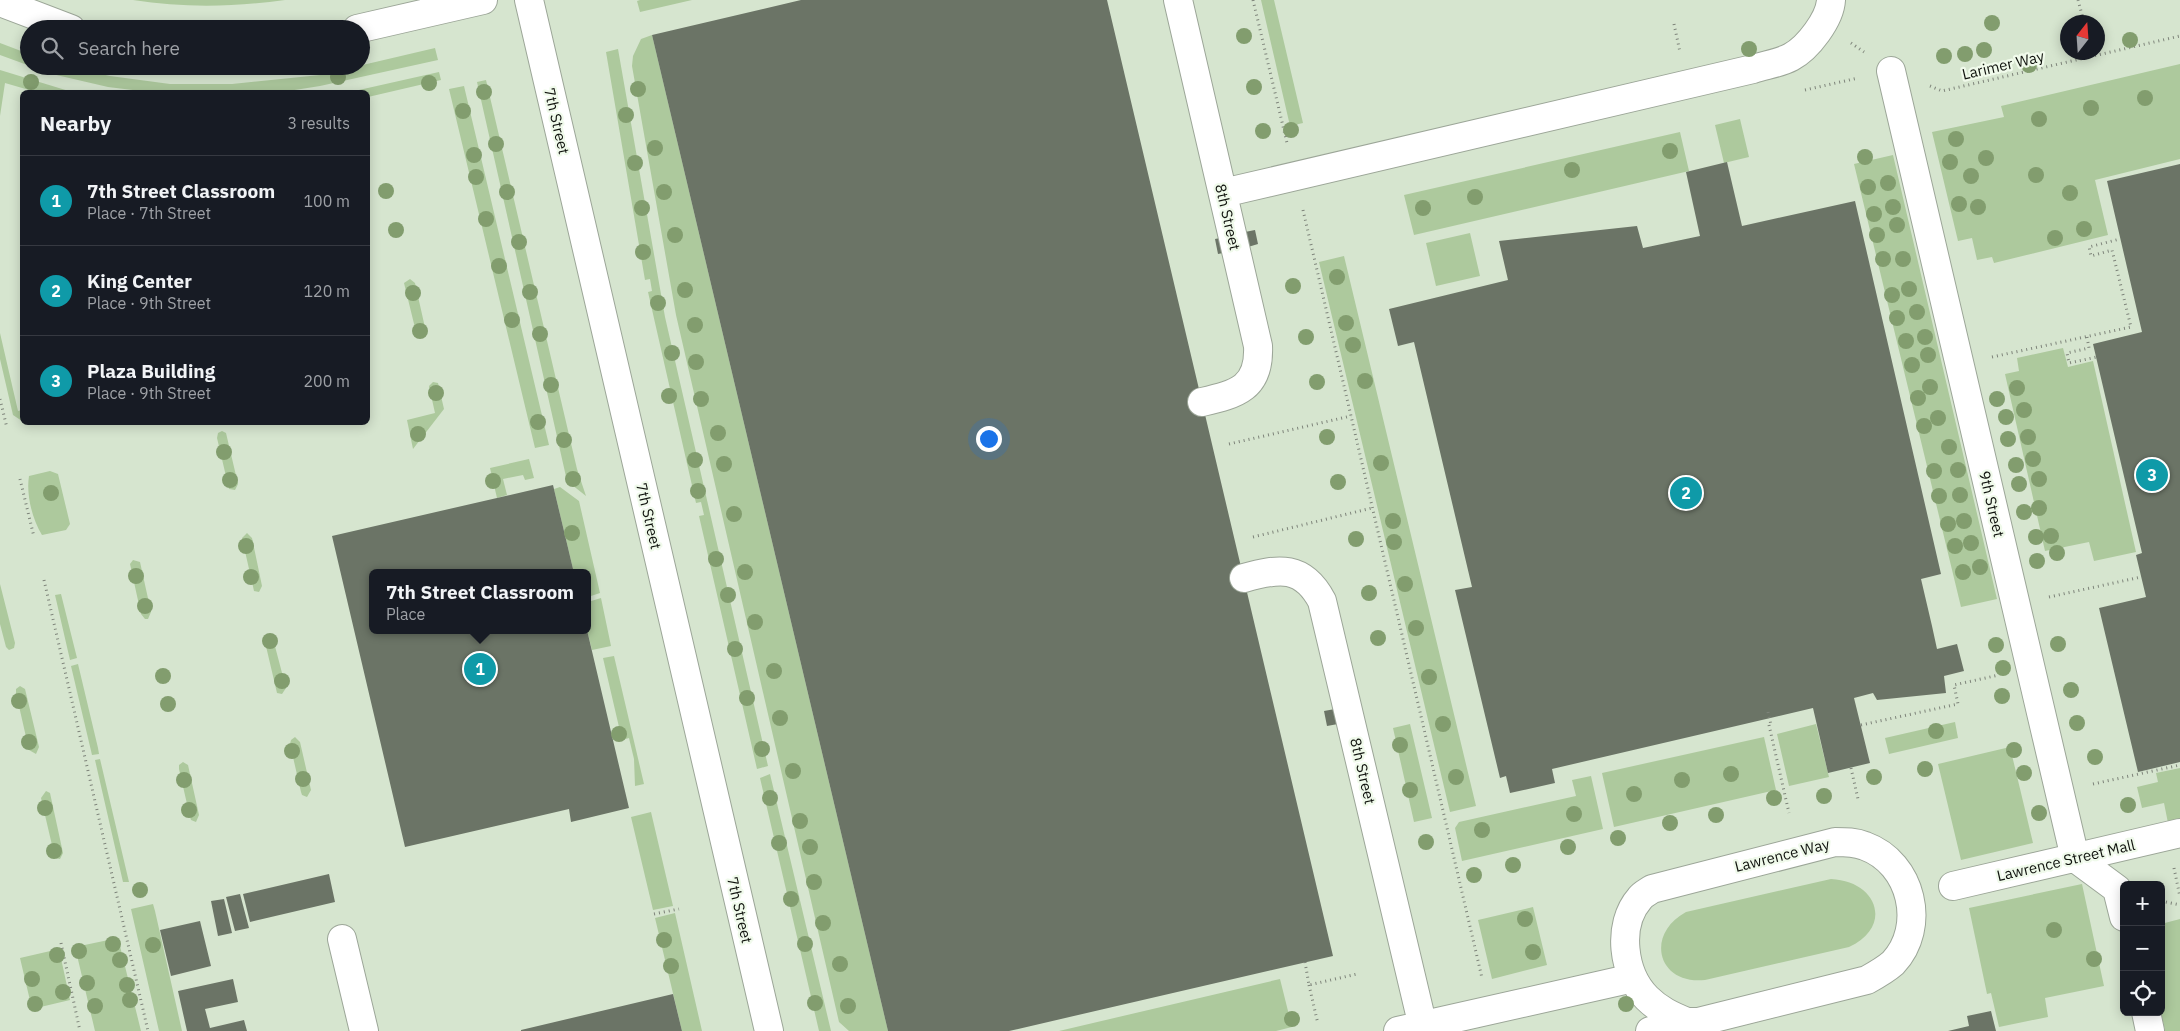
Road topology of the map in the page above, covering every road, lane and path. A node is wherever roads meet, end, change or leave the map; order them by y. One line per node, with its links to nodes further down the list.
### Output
1 (483, 0): 10 (street)
2 (529, 0): 64 (street, 7th Street)
3 (1178, 0): 16 (street, 8th Street)
4 (1253, 0): 15 (path)
5 (2078, 0): 8 (path)
6 (0, 2): 9 (street)
7 (1827, 12): 14 (path, Larimer Way); 15 (street)
8 (2082, 15)
9 (47, 20)
10 (370, 26)
11 (2180, 36): 12 (path, Larimer Way)
12 (2105, 51)
13 (2066, 60): 14 (path, Larimer Way)
14 (1891, 71): 20 (street, 9th Street)
15 (1294, 176): 16 (street); 23 (path)
16 (1223, 193): 22 (street, 8th Street)
17 (2120, 239): 18 (path)
18 (2087, 337): 19 (path); 20 (path)
19 (2097, 357)
20 (1960, 364): 33 (street, 9th Street)
21 (0, 399): 24 (path)
22 (1202, 402)
23 (1351, 416): 25 (path); 27 (path)
24 (7, 428)
25 (1229, 444)
26 (20, 479): 28 (path)
27 (1372, 508): 29 (path); 56 (path)
28 (34, 537)
29 (1252, 537)
30 (2141, 577): 33 (path)
31 (1244, 578): 60 (street, 8th Street)
32 (44, 580): 62 (path)
33 (2016, 604): 34 (street, 9th Street)
34 (2031, 668): 36 (path); 39 (street, 9th Street)
35 (1768, 712): 41 (path)
36 (1861, 726)
37 (2180, 765): 39 (path)
38 (1851, 768): 40 (path)
39 (2060, 792): 43 (street, 9th Street)
40 (1858, 799)
41 (1788, 814)
42 (2180, 833): 43 (street, Lawrence Street Mall)
43 (2075, 858): 44 (street, Lawrence Street Mall); 45 (street)
44 (1953, 886)
45 (2120, 902)
46 (2165, 902): 47 (path)
47 (2180, 905)
48 (679, 909): 49 (path)
49 (654, 914)
50 (342, 939): 63 (street)
51 (61, 943): 61 (path)
52 (1305, 962): 55 (path)
53 (1357, 974): 55 (path)
54 (1633, 978): 58 (street, Lawrence Way); 58 (street, Lawrence Way); 60 (street)
55 (1309, 985): 59 (path)
56 (1484, 986)
57 (2147, 1016): 66 (street)
58 (1687, 1022): 65 (street, Lawrence Way)
59 (1318, 1024)
60 (1415, 1029)
61 (80, 1031)
62 (148, 1031)
63 (364, 1031)
64 (768, 1031)
65 (1650, 1031)
66 (2150, 1031)

